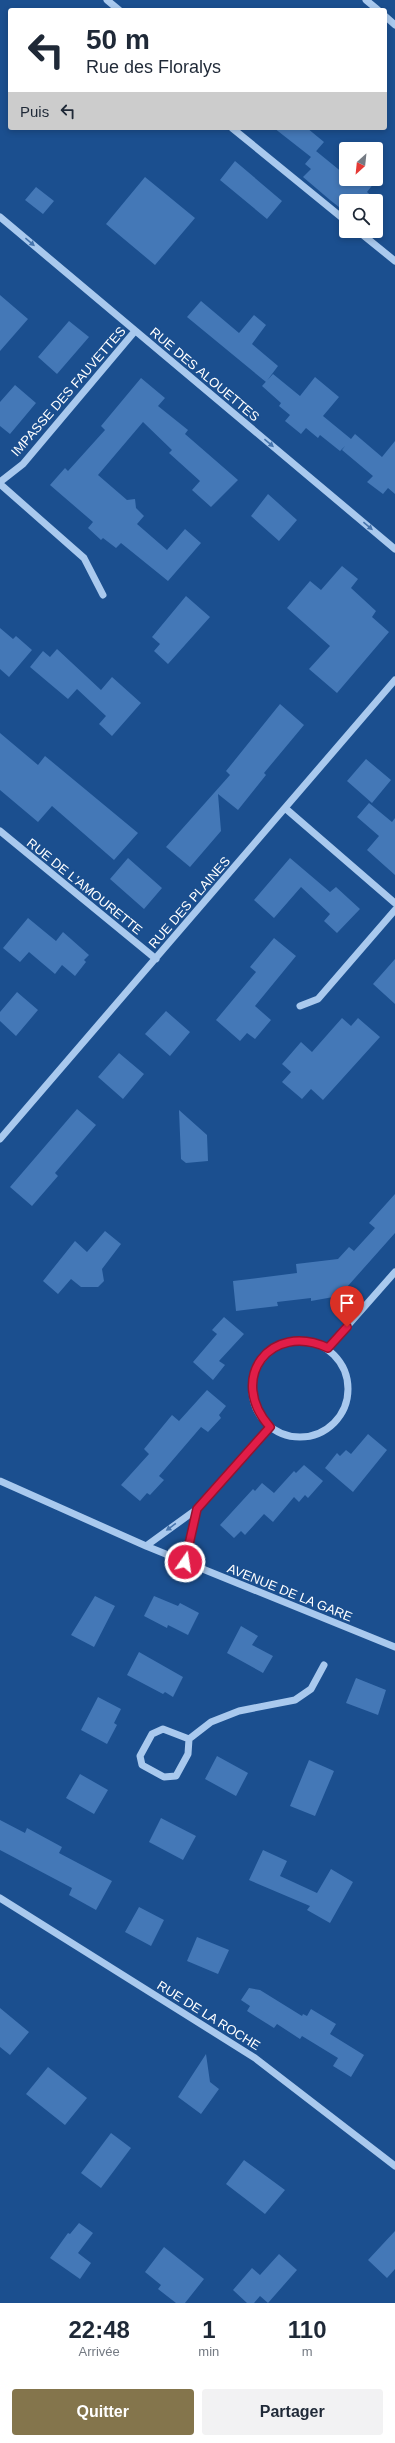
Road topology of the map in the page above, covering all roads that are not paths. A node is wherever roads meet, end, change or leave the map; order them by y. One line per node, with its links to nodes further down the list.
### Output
1 (107, 0): 3 (street)
2 (366, 0): 4 (street)
3 (117, 8)
4 (376, 8)
5 (387, 18): 6 (street)
6 (395, 25)
7 (234, 130): 8 (street)
8 (339, 215)
9 (0, 217): 12 (street, RUE DES ALOUETTES, one-way to 12)
10 (367, 238): 11 (street)
11 (395, 261)
12 (135, 331): 13 (street, IMPASSE DES FAUVETTES); 14 (street, RUE DES ALOUETTES, one-way to 14)
13 (0, 483): 15 (street, IMPASSE DES FAUVETTES)
14 (395, 549)
15 (103, 595)
16 (395, 680): 17 (street, RUE DES PLAINES)
17 (285, 808): 19 (street); 21 (street, RUE DES PLAINES)
18 (0, 831): 21 (street, RUE DE L'AMOURETTE)
19 (395, 903)
20 (395, 910): 22 (street)
21 (156, 959): 23 (street, RUE DES PLAINES)
22 (300, 1006)
23 (0, 1139)
24 (395, 1272): 25 (street)
25 (328, 1348): 26 (street); 26 (street)
26 (270, 1427): 28 (street)
27 (0, 1482): 29 (street, AVENUE DE LA GARE)
28 (197, 1509): 29 (street, one-way to 29); 30 (street)
29 (146, 1546): 30 (street, AVENUE DE LA GARE)
30 (185, 1562): 31 (street, AVENUE DE LA GARE)
31 (395, 1647)
32 (324, 1665): 33 (street)
33 (189, 1739): 33 (street)
34 (0, 1898): 35 (street, RUE DE LA ROCHE)
35 (395, 2166)

